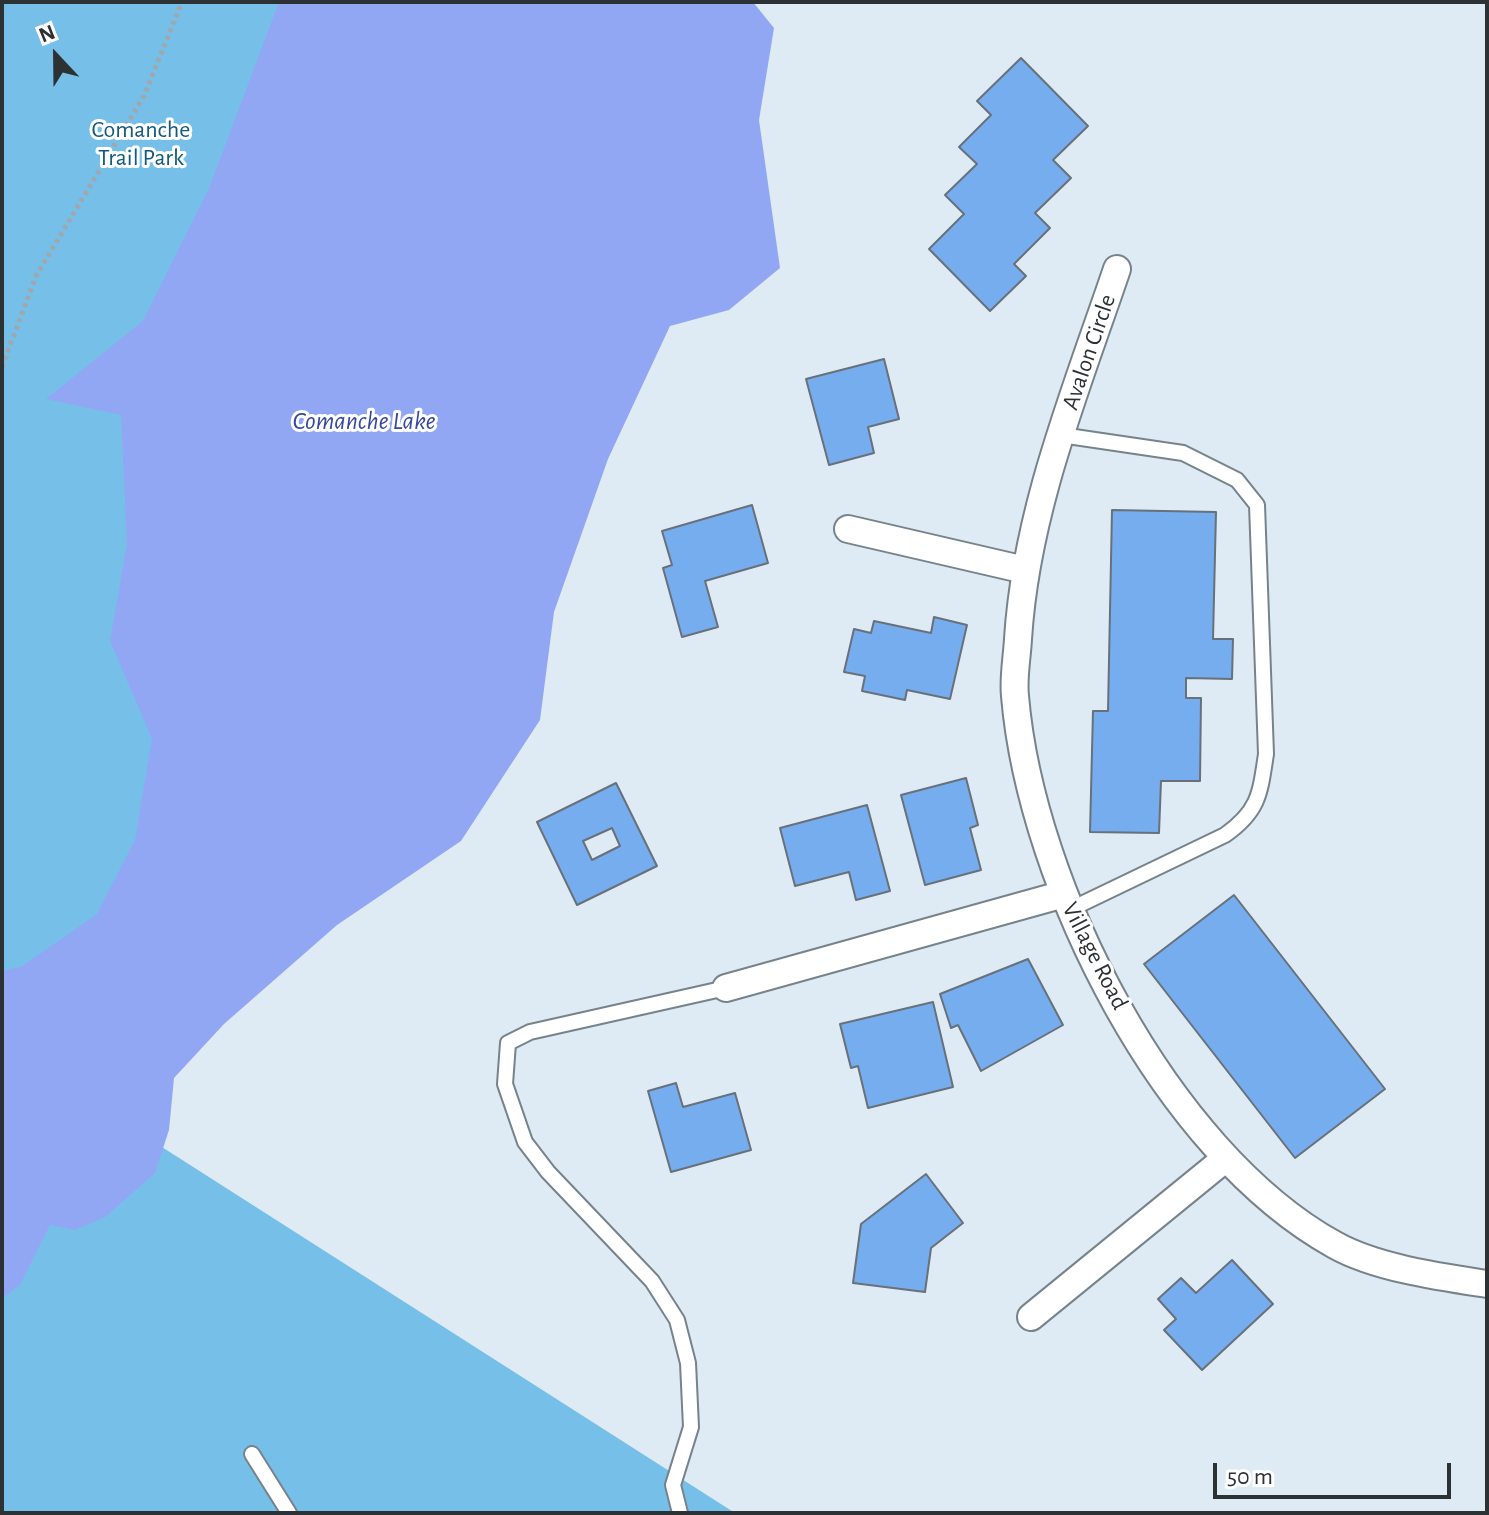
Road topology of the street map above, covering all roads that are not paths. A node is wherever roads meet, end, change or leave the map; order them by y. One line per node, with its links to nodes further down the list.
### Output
1 (1117, 269): 2 (street, Avalon Circle)
2 (1061, 435): 4 (street, Village Road); 5 (lane)
3 (848, 529): 4 (street)
4 (1025, 570): 5 (street, Village Road)
5 (1068, 902): 6 (street); 7 (street, Village Road)
6 (726, 988): 12 (lane)
7 (1226, 1158): 8 (street, Village Road); 9 (street)
8 (1487, 1284)
9 (1031, 1317)
10 (252, 1454): 11 (lane)
11 (289, 1513)
12 (680, 1513)

